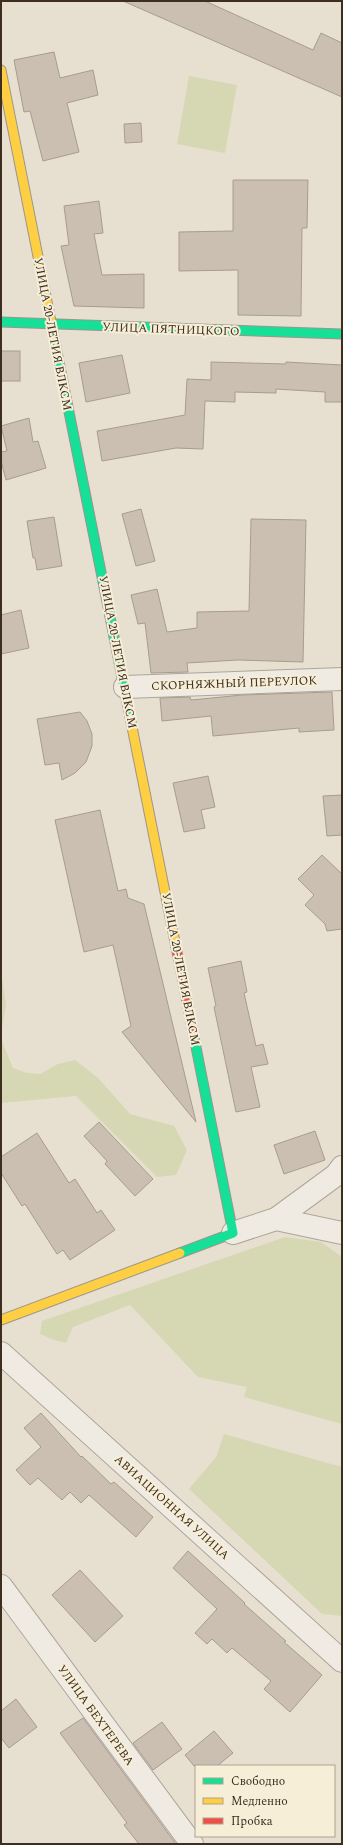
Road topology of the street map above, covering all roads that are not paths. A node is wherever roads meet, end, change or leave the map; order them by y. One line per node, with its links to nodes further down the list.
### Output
1 (1, 70): 3 (street, УЛИЦА 20-ЛЕТИЯ ВЛКСМ)
2 (1, 322): 3 (street, УЛИЦА ПЯТНИЦКОГО)
3 (51, 325): 4 (street, УЛИЦА ПЯТНИЦКОГО); 6 (street, УЛИЦА 20-ЛЕТИЯ ВЛКСМ)
4 (342, 334)
5 (342, 679): 6 (street, СКОРНЯЖНЫЙ ПЕРЕУЛОК)
6 (125, 687): 9 (street, УЛИЦА 20-ЛЕТИЯ ВЛКСМ)
7 (340, 1172): 8 (street)
8 (276, 1219): 9 (street); 10 (street)
9 (233, 1233): 11 (street)
10 (342, 1233)
11 (1, 1320)
12 (1, 1354): 14 (street, АВИАЦИОННАЯ УЛИЦА)
13 (1, 1586): 16 (street, УЛИЦА БЕХТЕРЕВА)
14 (332, 1642): 15 (street, АВИАЦИОННАЯ УЛИЦА)
15 (342, 1661)
16 (192, 1844)

